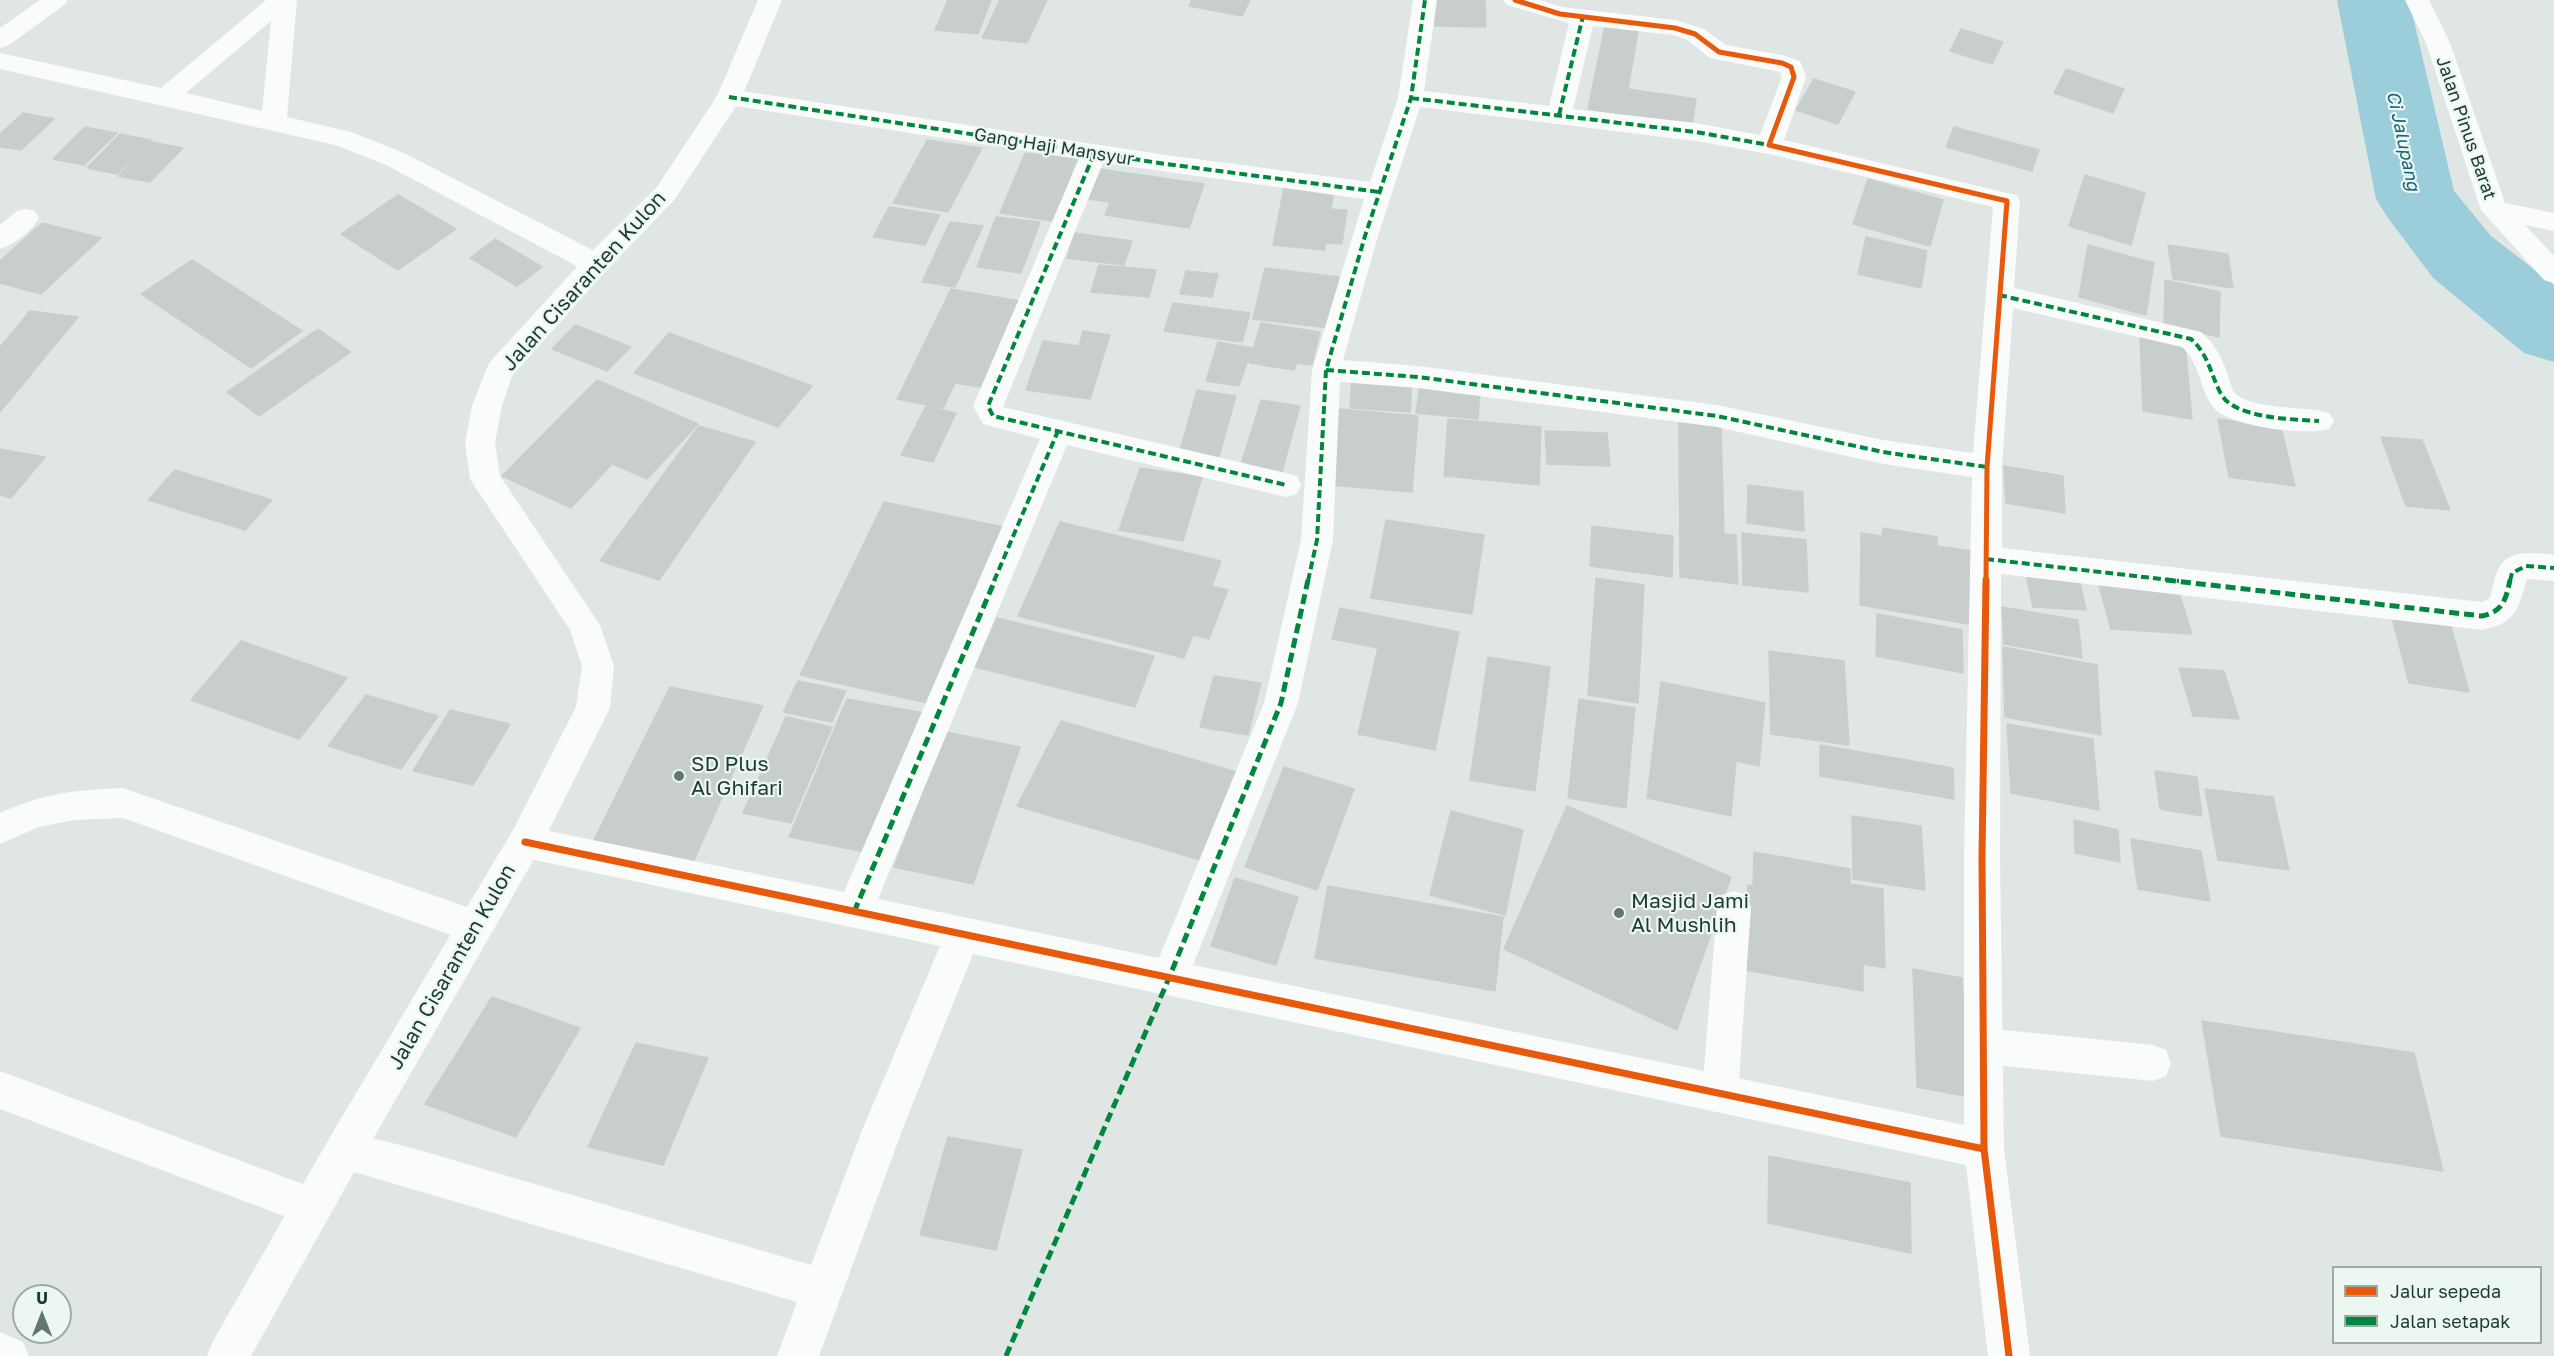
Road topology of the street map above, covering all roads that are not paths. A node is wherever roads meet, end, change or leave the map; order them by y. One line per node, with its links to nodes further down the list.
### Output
1 (56, 0): 8 (street)
2 (283, 0): 10 (street); 14 (street)
3 (770, 0): 11 (street, Jalan Cisaranten Kulon)
4 (1425, 0): 12 (street)
5 (1515, 0): 7 (street)
6 (2416, 0): 18 (street, Jalan Pinus Barat)
7 (1583, 16): 13 (street); 15 (street)
8 (0, 39)
9 (0, 61): 10 (street)
10 (166, 96): 14 (street)
11 (729, 97): 16 (street, Gang Haji Mansyur); 22 (street, Jalan Cisaranten Kulon)
12 (1411, 98): 13 (street); 17 (street)
13 (1559, 115): 15 (street)
14 (274, 123): 22 (street)
15 (1769, 146): 24 (street)
16 (1094, 154): 17 (street, Gang Haji Mansyur); 27 (street)
17 (1378, 192): 25 (street)
18 (2494, 210): 20 (street); 23 (street, Jalan Pinus Barat)
19 (26, 218): 21 (street)
20 (2554, 222)
21 (0, 239)
22 (596, 264): 33 (street, Jalan Cisaranten Kulon)
23 (2554, 273)
24 (1999, 295): 26 (street); 28 (street)
25 (1326, 370): 28 (street); 38 (street)
26 (2319, 421)
27 (1058, 431): 29 (street); 35 (street)
28 (1987, 467): 30 (street)
29 (1286, 485)
30 (1986, 559): 31 (street); 39 (street)
31 (2554, 568)
32 (0, 830): 36 (lane)
33 (525, 842): 35 (street); 36 (street, Jalan Cisaranten Kulon)
34 (1734, 907): 42 (lane)
35 (854, 912): 37 (street)
36 (476, 927): 44 (street, Jalan Cisaranten Kulon)
37 (963, 934): 38 (street); 46 (street)
38 (1169, 978): 42 (street)
39 (1984, 1046): 40 (lane); 43 (street)
40 (2153, 1063)
41 (0, 1090): 45 (street)
42 (1720, 1094): 43 (street)
43 (1984, 1149): 51 (street)
44 (344, 1151): 45 (street, Jalan Cisaranten Kulon); 46 (street)
45 (313, 1207): 49 (street, Jalan Cisaranten Kulon)
46 (823, 1289): 50 (street)
47 (0, 1352): 48 (lane)
48 (9, 1356)
49 (228, 1356)
50 (798, 1356)
51 (2010, 1356)

